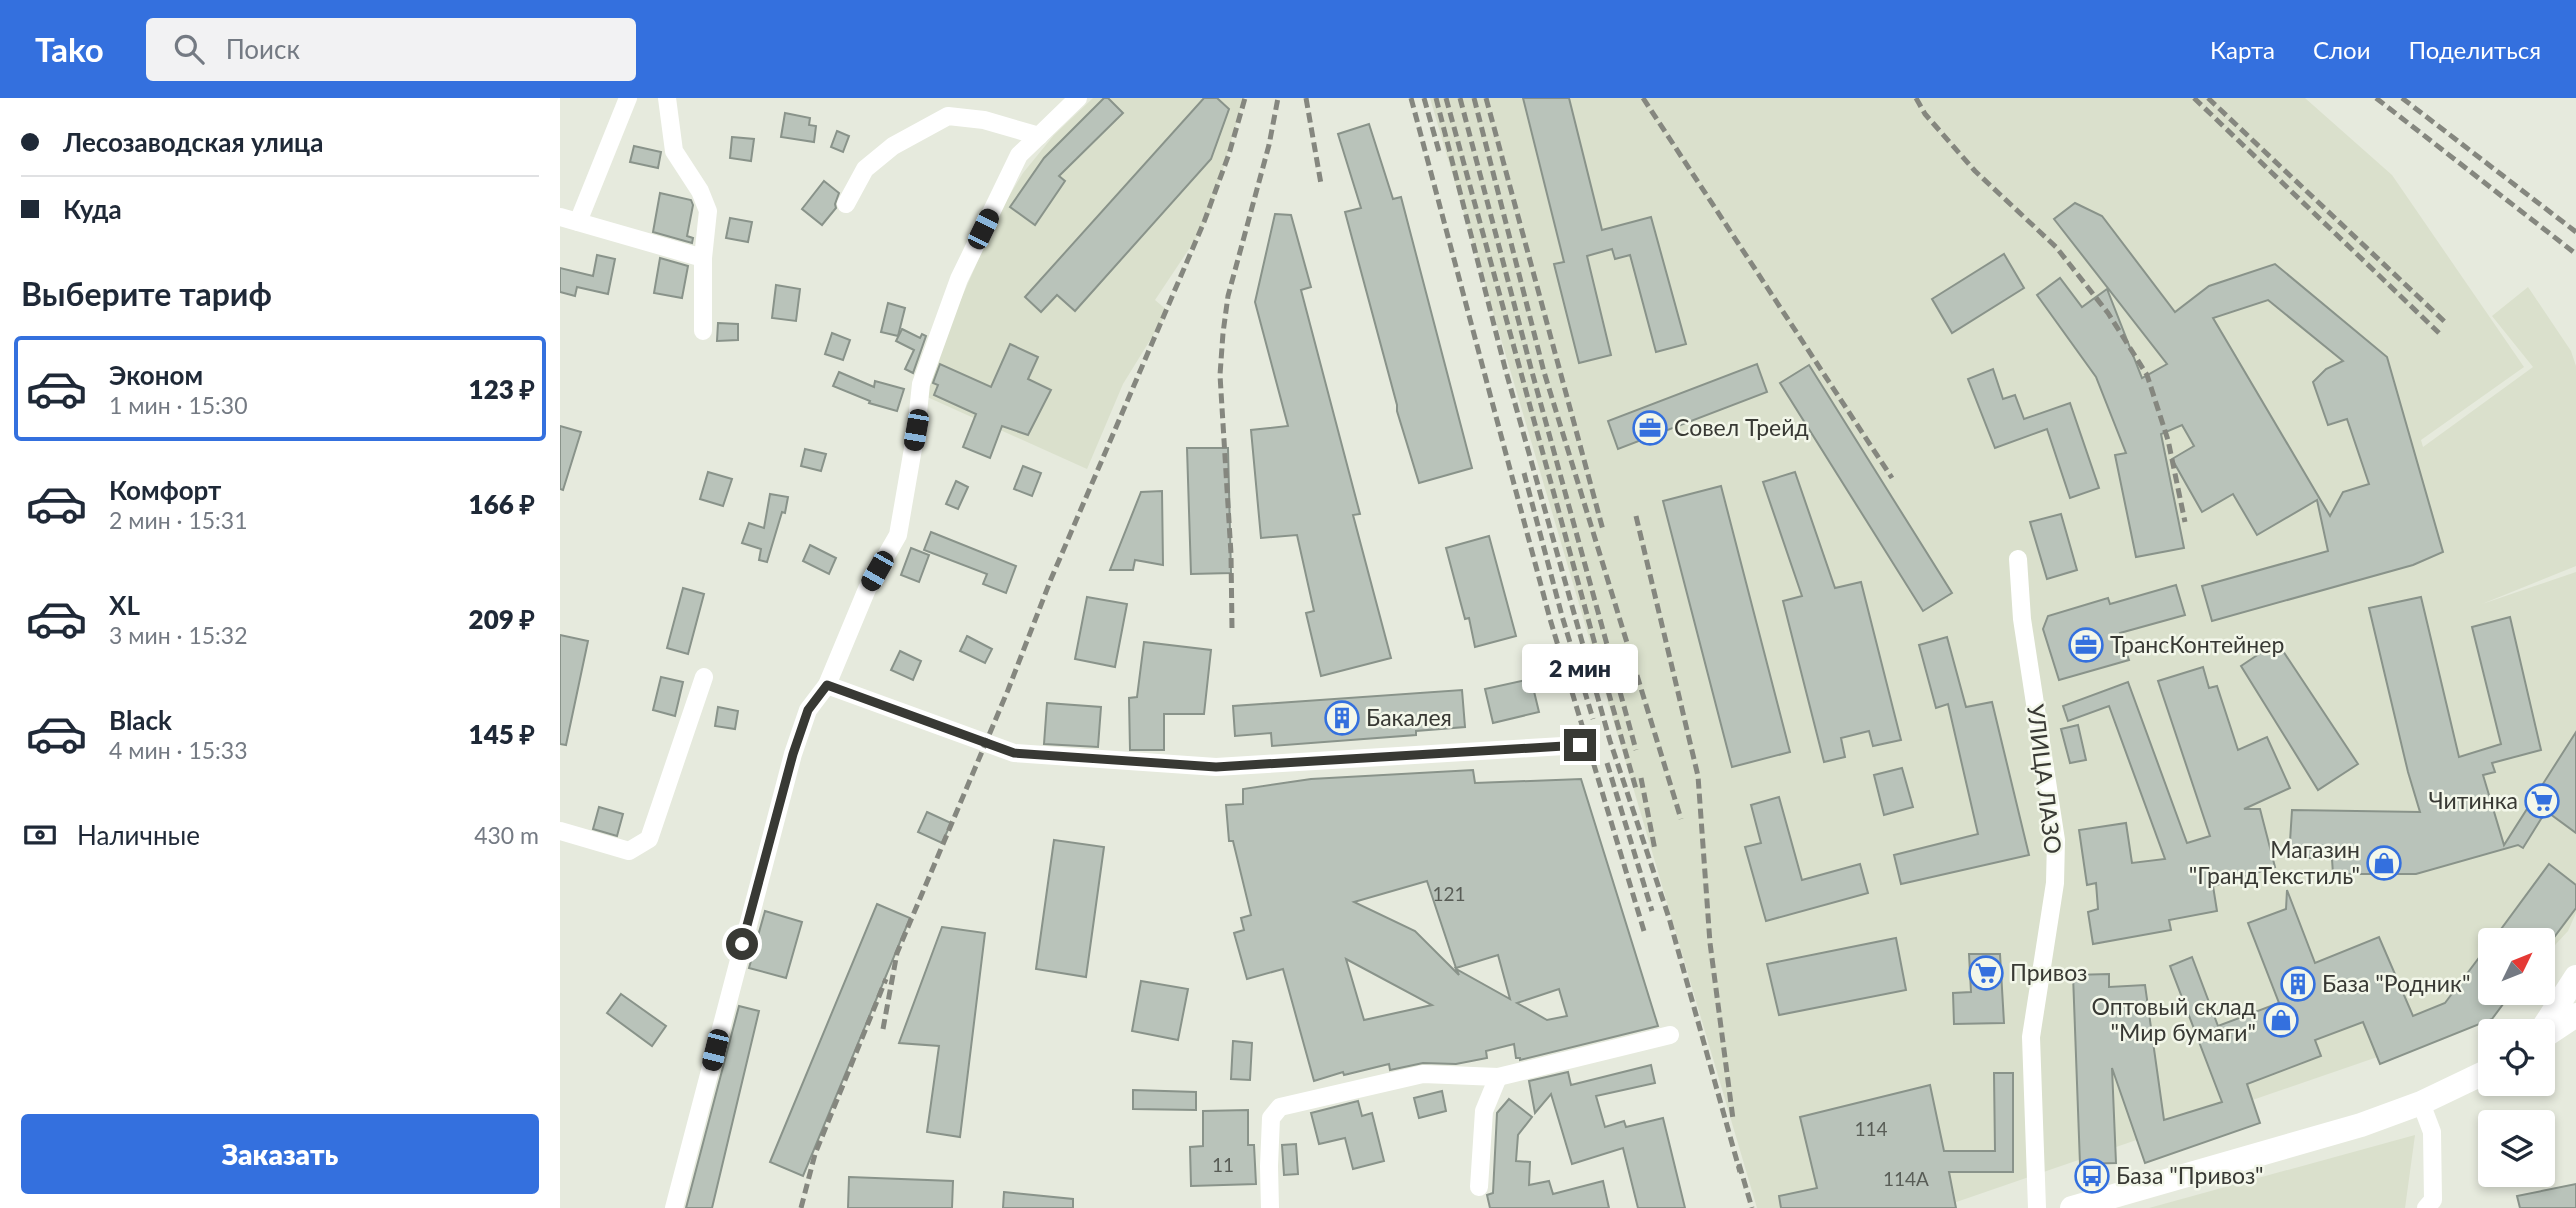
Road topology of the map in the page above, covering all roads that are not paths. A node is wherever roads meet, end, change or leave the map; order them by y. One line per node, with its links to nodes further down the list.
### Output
1 (628, 98): 7 (street)
2 (667, 98): 8 (street)
3 (1078, 98): 4 (street)
4 (1039, 136): 5 (street); 12 (street)
5 (846, 204)
6 (560, 217): 7 (street)
7 (578, 222): 8 (street)
8 (703, 258): 9 (street)
9 (703, 331)
10 (2018, 559): 25 (street, УЛИЦА ЛАЗО)
11 (704, 677): 14 (street)
12 (827, 685): 13 (street); 23 (street)
13 (1580, 745)
14 (560, 831)
15 (2573, 1000): 16 (main road); 17 (main road)
16 (2553, 1019)
17 (2555, 1022)
18 (1670, 1035): 20 (street)
19 (2478, 1076): 21 (main road)
20 (1498, 1077): 22 (street); 24 (street)
21 (2421, 1103): 26 (main road); 27 (street)
22 (1479, 1187)
23 (674, 1208)
24 (1270, 1208)
25 (2037, 1208)
26 (2072, 1208)
27 (2426, 1208)

